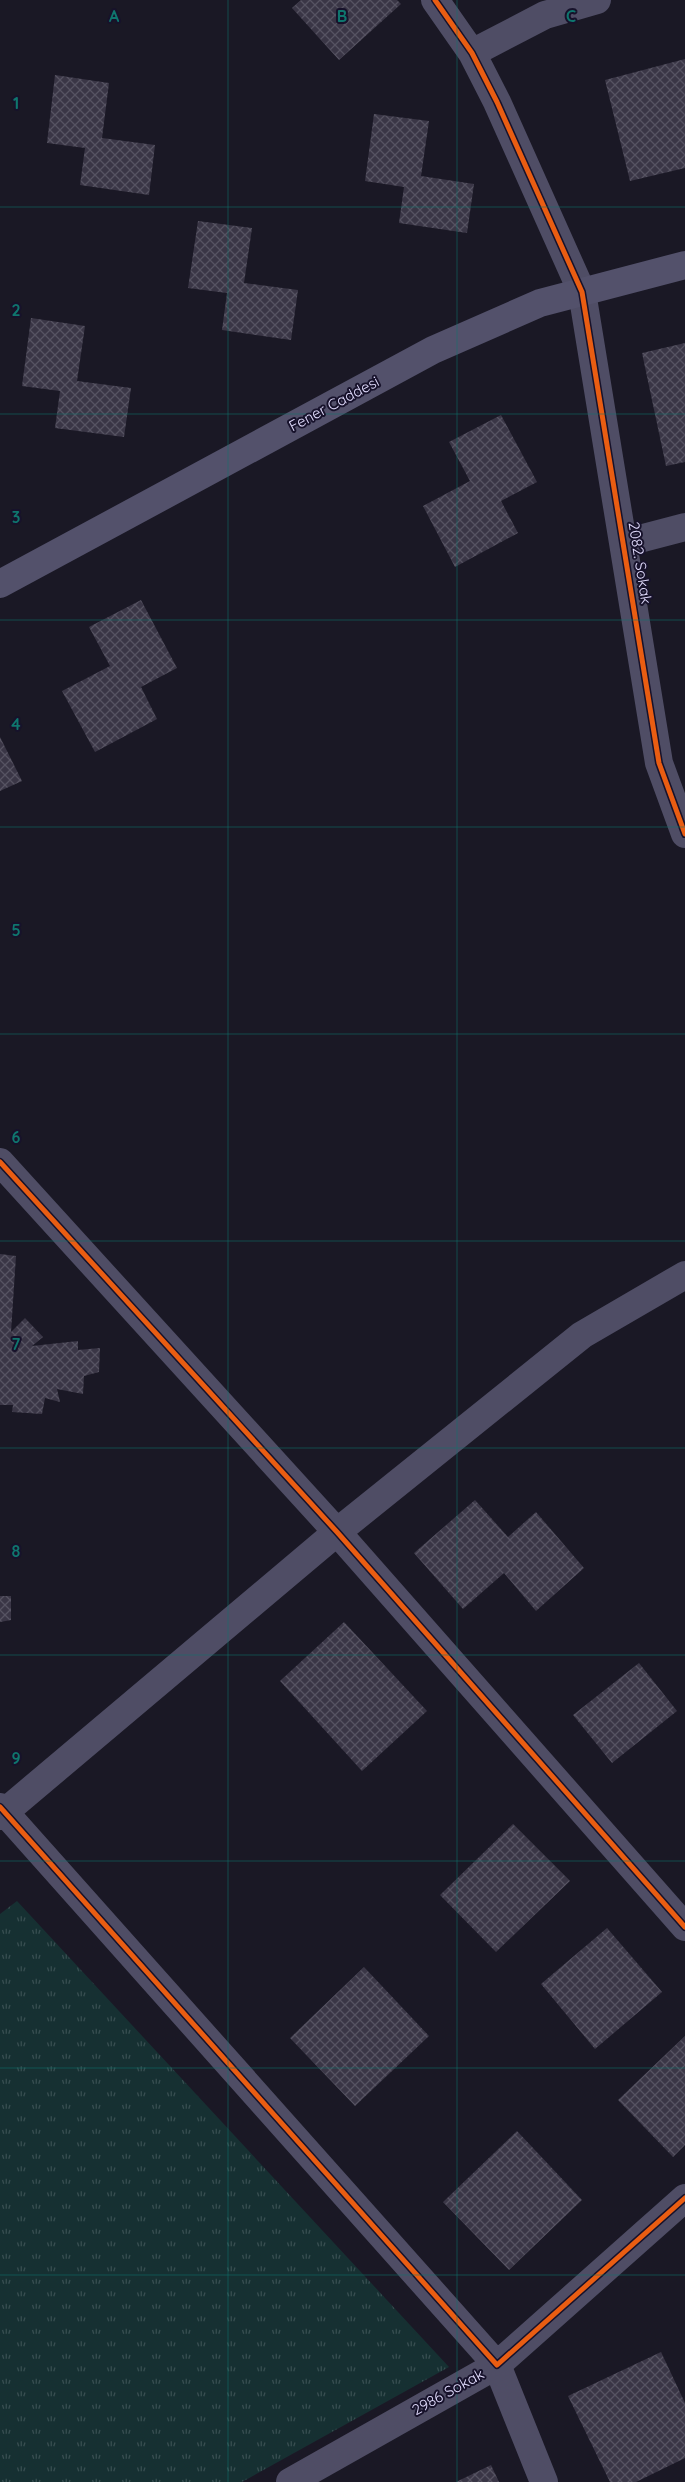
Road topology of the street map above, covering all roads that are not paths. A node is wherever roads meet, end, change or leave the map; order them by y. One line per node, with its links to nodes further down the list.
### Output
1 (434, 0): 3 (street, 2082. Sokak)
2 (596, 0): 3 (street)
3 (472, 53): 5 (street, 2082. Sokak)
4 (685, 265): 5 (street, Fener Caddesi)
5 (582, 292): 7 (street, 2082. Sokak); 8 (street, Fener Caddesi)
6 (685, 527): 7 (street)
7 (624, 543): 9 (street, 2082. Sokak)
8 (0, 584)
9 (685, 834)
10 (0, 1162): 12 (street)
11 (685, 1276): 12 (street)
12 (337, 1532): 13 (street); 14 (street)
13 (1, 1812): 16 (street)
14 (685, 1927)
15 (685, 2198): 16 (street)
16 (497, 2365): 17 (street, 2986 Sokak); 18 (street, 2986 Sokak)
17 (290, 2482)
18 (544, 2482)

